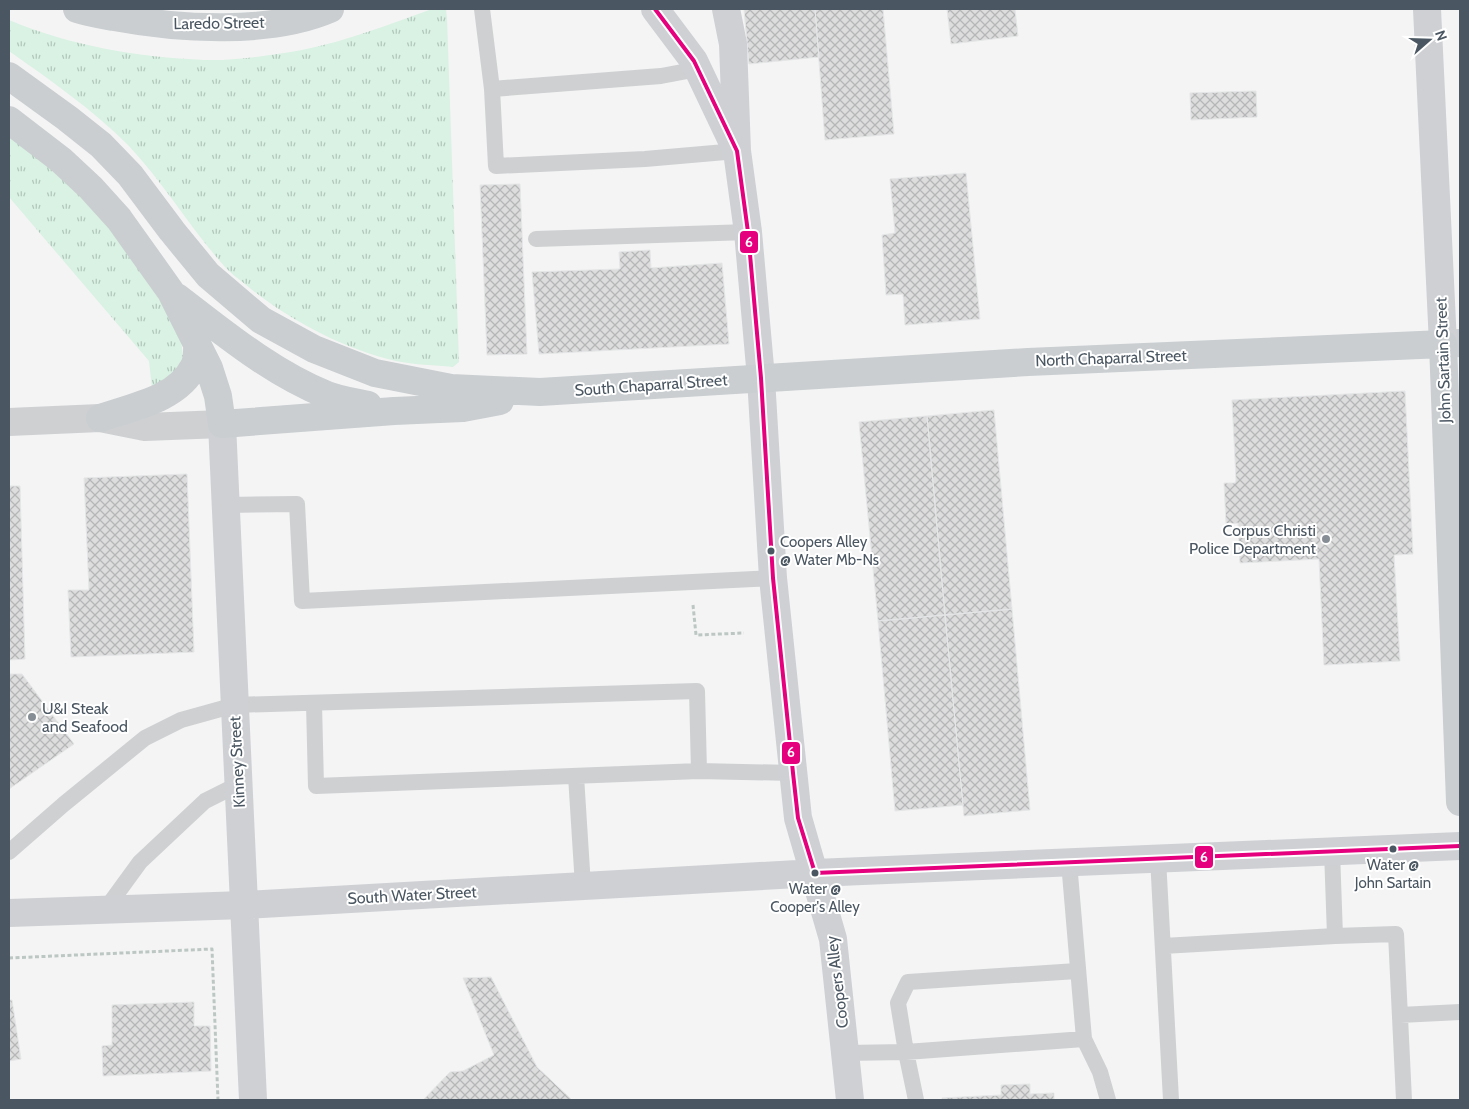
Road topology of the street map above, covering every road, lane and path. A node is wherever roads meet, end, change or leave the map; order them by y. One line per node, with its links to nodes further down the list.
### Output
1 (77, 9): 2 (main road, Laredo Street)
2 (330, 9)
3 (482, 9): 9 (lane)
4 (655, 9): 7 (street, Coopers Alley)
5 (726, 9): 11 (street, Coopers Alley)
6 (1427, 9): 16 (street, John Sartain Street)
7 (698, 68): 9 (lane); 11 (street, Coopers Alley)
8 (9, 76): 18 (main road)
9 (492, 88): 11 (lane)
10 (9, 120): 14 (main road)
11 (737, 151): 12 (street, Coopers Alley)
12 (748, 232): 13 (lane); 17 (street, Coopers Alley)
13 (536, 239)
14 (171, 292): 15 (main road); 19 (main road)
15 (197, 342): 20 (main road); 22 (main road)
16 (1451, 343): 17 (main road, North Chaparral Street); 33 (main road, John Sartain Street)
17 (761, 378): 18 (main road, South Chaparral Street); 24 (street, Coopers Alley)
18 (540, 392): 19 (main road)
19 (394, 411): 22 (main road)
20 (100, 418): 21 (street); 22 (street)
21 (9, 422)
22 (222, 424): 23 (street, Kinney Street)
23 (226, 505): 24 (lane); 28 (street, Kinney Street)
24 (773, 578): 30 (street, Coopers Alley)
25 (692, 597): 26 (path)
26 (744, 632)
27 (314, 703): 28 (lane); 29 (lane); 31 (lane)
28 (235, 705): 32 (street, Kinney Street); 36 (lane)
29 (699, 771): 30 (lane); 31 (lane)
30 (793, 773): 39 (street, Coopers Alley)
31 (576, 776): 40 (lane)
32 (239, 784): 41 (street, Kinney Street); 42 (lane)
33 (1460, 802)
34 (1460, 846): 35 (street, South Water Street)
35 (1332, 851): 37 (street, South Water Street); 44 (lane)
36 (9, 852)
37 (1158, 858): 38 (street, South Water Street); 45 (lane)
38 (1070, 862): 39 (street, South Water Street); 47 (lane)
39 (814, 873): 40 (street, South Water Street); 52 (street, Coopers Alley)
40 (583, 886): 41 (street, South Water Street)
41 (244, 905): 42 (street, South Water Street); 54 (street, Kinney Street)
42 (105, 910): 43 (street, South Water Street)
43 (9, 913)
44 (1334, 936): 45 (lane); 49 (lane)
45 (1163, 946): 58 (lane)
46 (9, 958): 53 (path)
47 (1077, 971): 50 (lane); 51 (lane)
48 (1460, 1012): 49 (lane)
49 (1400, 1015): 59 (lane)
50 (1084, 1039): 51 (lane); 57 (lane)
51 (906, 1052): 52 (lane); 56 (lane)
52 (845, 1053): 55 (street, Coopers Alley)
53 (218, 1100)
54 (253, 1100)
55 (850, 1100)
56 (916, 1100)
57 (1108, 1100)
58 (1171, 1100)
59 (1404, 1100)

